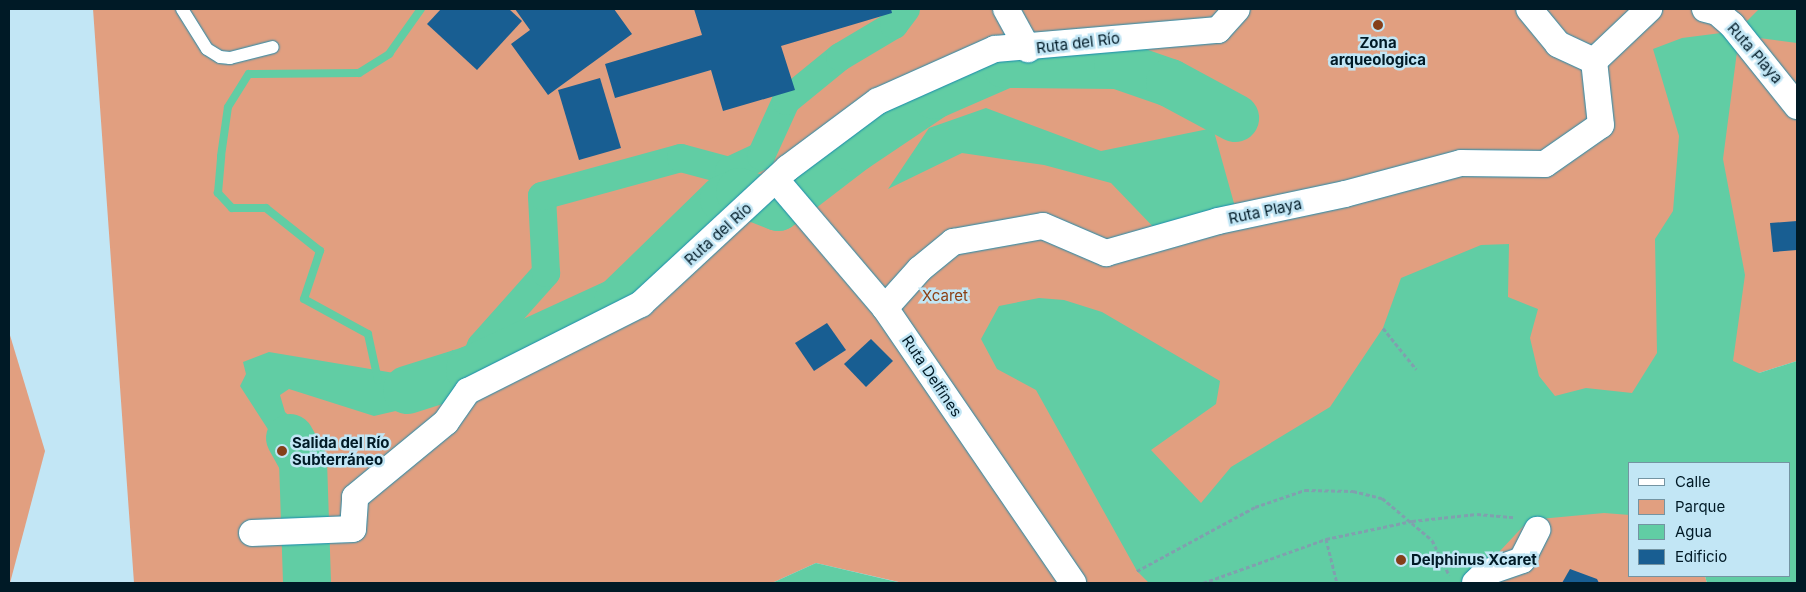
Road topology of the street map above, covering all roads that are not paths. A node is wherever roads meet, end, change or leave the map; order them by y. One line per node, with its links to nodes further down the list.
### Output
1 (182, 9): 7 (lane)
2 (1006, 9): 8 (street)
3 (1237, 9): 8 (street, Ruta del Río)
4 (1529, 9): 9 (street)
5 (1649, 9): 9 (street)
6 (1724, 19): 10 (street, Ruta Playa)
7 (273, 47)
8 (1028, 49): 11 (street, Ruta del Río)
9 (1594, 61): 12 (street, Ruta Playa)
10 (1797, 106)
11 (777, 181): 12 (street, Ruta Delfines); 14 (street, Ruta del Río)
12 (886, 308): 15 (street, Ruta Delfines)
13 (1528, 524): 16 (street)
14 (252, 533)
15 (1073, 583)
16 (1475, 583)

